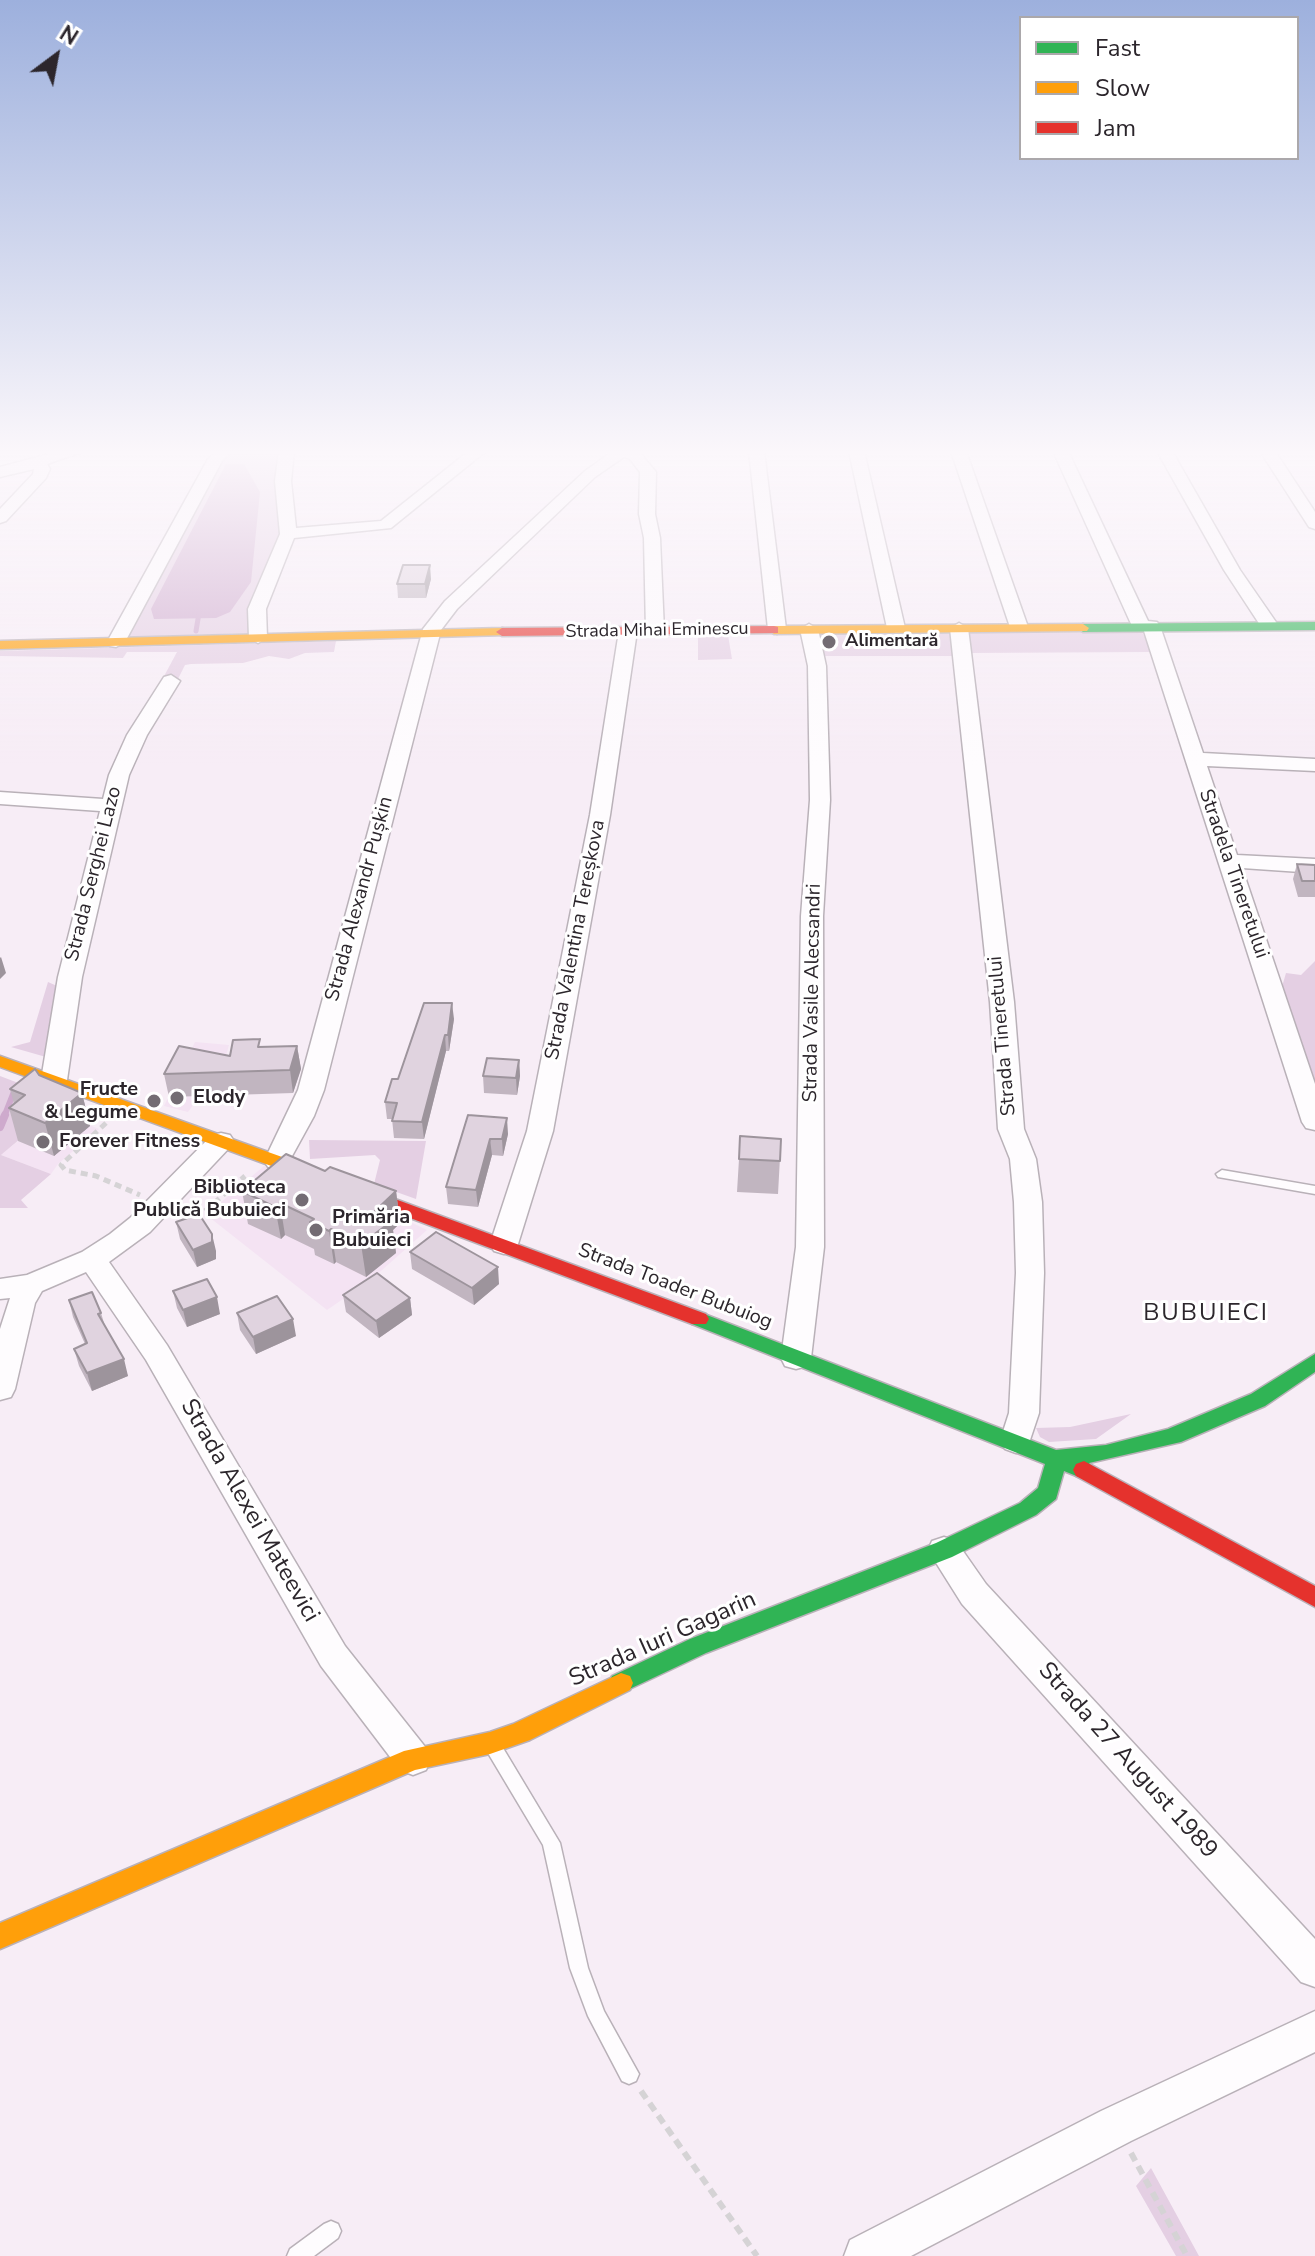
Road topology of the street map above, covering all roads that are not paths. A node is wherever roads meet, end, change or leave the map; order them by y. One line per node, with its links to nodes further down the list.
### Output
1 (163, 556): 22 (street)
2 (279, 556): 21 (street)
3 (503, 556): 20 (street)
4 (653, 556): 19 (street)
5 (768, 556): 16 (street)
6 (880, 556): 14 (street)
7 (994, 556): 13 (street)
8 (1112, 556): 11 (street, Stradela Tineretului)
9 (1224, 556): 10 (street)
10 (1269, 625): 11 (street, Strada Mihai Eminescu); 12 (street, Strada Mihai Eminescu)
11 (1146, 626): 13 (street, Strada Mihai Eminescu); 25 (street, Stradela Tineretului)
12 (1315, 626)
13 (1019, 627): 15 (street, Strada Mihai Eminescu)
14 (896, 628): 15 (street, Strada Mihai Eminescu); 17 (street, Strada Mihai Eminescu)
15 (959, 628): 45 (street, Strada Tineretului)
16 (777, 629): 17 (street, Strada Mihai Eminescu); 19 (street, Strada Mihai Eminescu)
17 (809, 629): 42 (street, Strada Vasile Alecsandri)
18 (628, 631): 19 (street, Strada Mihai Eminescu); 20 (street, Strada Mihai Eminescu); 38 (street, Strada Valentina Tereșkova)
19 (655, 631)
20 (430, 632): 21 (street, Strada Mihai Eminescu); 35 (street, Strada Alexandr Pușkin)
21 (258, 638): 22 (street, Strada Mihai Eminescu)
22 (116, 642): 23 (street, Strada Mihai Eminescu)
23 (0, 645)
24 (171, 681): 28 (street, Strada Serghei Lazo)
25 (1194, 759): 26 (street); 29 (street, Stradela Tineretului)
26 (1315, 765)
27 (0, 798): 28 (street)
28 (110, 806): 32 (street, Strada Serghei Lazo)
29 (1231, 861): 30 (street); 33 (street, Stradela Tineretului)
30 (1315, 866)
31 (0, 1061): 32 (street, Strada Toader Bubuiog)
32 (54, 1080): 34 (street, Strada Toader Bubuiog)
33 (1315, 1122)
34 (221, 1141): 35 (street, Strada Toader Bubuiog); 39 (street)
35 (277, 1161): 38 (street, Strada Toader Bubuiog)
36 (1222, 1174): 37 (lane)
37 (1315, 1190)
38 (504, 1244): 42 (street, Strada Toader Bubuiog)
39 (92, 1259): 40 (street); 50 (street, Strada Alexei Mateevici)
40 (32, 1284): 41 (street); 44 (street)
41 (0, 1289)
42 (796, 1358): 45 (street, Strada Toader Bubuiog)
43 (1315, 1362): 46 (street)
44 (0, 1389)
45 (1016, 1441): 46 (street, Strada Toader Bubuiog)
46 (1057, 1458): 47 (street, Strada Iuri Gagarin); 48 (street, Strada Toader Bubuiog)
47 (944, 1550): 49 (street, Strada Iuri Gagarin); 52 (street, Strada 27 August 1989)
48 (1315, 1597)
49 (490, 1743): 50 (street, Strada Iuri Gagarin); 54 (lane)
50 (413, 1759): 51 (street, Strada Iuri Gagarin)
51 (0, 1936)
52 (1315, 1968)
53 (1315, 2031): 57 (street)
54 (629, 2074)
55 (331, 2231): 56 (lane)
56 (297, 2256)
57 (866, 2256)

